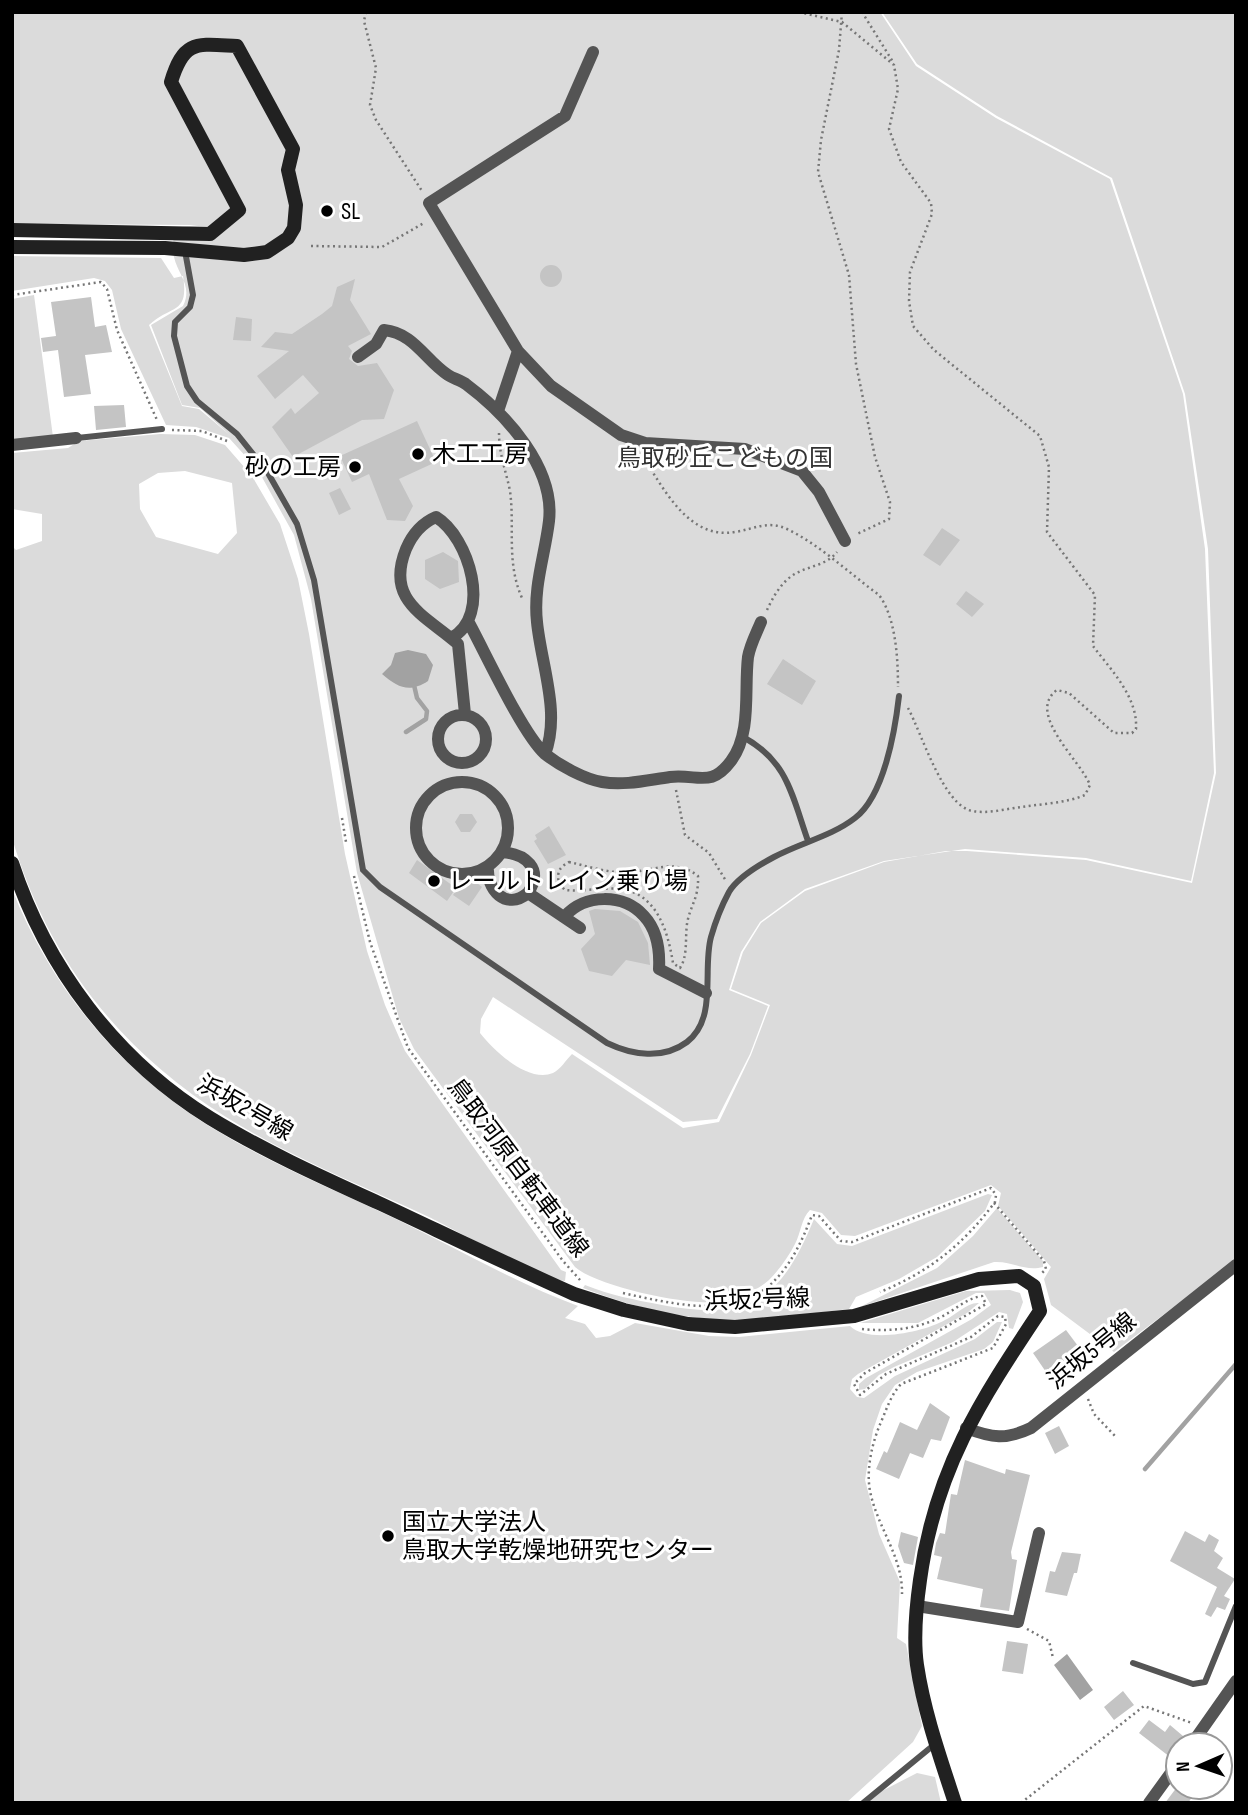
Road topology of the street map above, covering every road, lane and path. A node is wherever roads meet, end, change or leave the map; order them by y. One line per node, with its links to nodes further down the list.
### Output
1 (366, 12): 8 (path)
2 (799, 12): 5 (path)
3 (842, 12): 5 (path)
4 (862, 12): 7 (path)
5 (842, 22): 7 (path); 22 (path)
6 (593, 52): 8 (street)
7 (894, 65): 28 (path)
8 (433, 209): 10 (path); 14 (street)
9 (12, 230): 12 (street)
10 (311, 246)
11 (12, 247): 12 (street)
12 (185, 250): 46 (lane)
13 (12, 295): 17 (path)
14 (518, 351): 16 (street); 22 (street)
15 (358, 357): 16 (street)
16 (498, 411): 24 (path); 24 (street)
17 (162, 429): 18 (lane); 19 (path)
18 (76, 438): 20 (street)
19 (231, 444)
20 (12, 445)
21 (634, 454): 23 (path)
22 (845, 541): 23 (path)
23 (831, 559): 26 (path); 28 (path)
24 (537, 611): 31 (street)
25 (468, 621): 27 (street); 27 (street); 31 (street)
26 (761, 622): 30 (street)
27 (451, 638): 29 (street)
28 (899, 696): 36 (lane)
29 (464, 714): 32 (street); 32 (street)
30 (741, 737): 33 (street); 36 (lane)
31 (545, 754): 33 (street)
32 (464, 763): 34 (street)
33 (673, 777): 42 (path)
34 (464, 781): 38 (street); 41 (street)
35 (341, 812): 37 (path)
36 (808, 841): 42 (lane)
37 (348, 852)
38 (502, 852): 41 (street); 43 (street)
39 (12, 863): 53 (street, 浜坂2号線)
40 (352, 865): 49 (path, 鳥取河原自転車道線)
41 (488, 866): 43 (street)
42 (730, 890): 46 (lane)
43 (528, 892): 44 (street)
44 (565, 916): 45 (street); 46 (street)
45 (580, 928)
46 (706, 993)
47 (994, 1203): 50 (path); 51 (path); 52 (path)
48 (1236, 1265): 54 (street, 浜坂5号線)
49 (581, 1281)
50 (1032, 1284): 53 (street, 浜坂2号線); 55 (street)
51 (614, 1291)
52 (875, 1294)
53 (854, 1316): 58 (path)
54 (1089, 1379): 55 (street, 浜坂5号線); 56 (path)
55 (966, 1428): 59 (street)
56 (1116, 1437)
57 (1038, 1534): 61 (street)
58 (902, 1601)
59 (917, 1605): 61 (street); 67 (street)
60 (1236, 1606): 63 (lane)
61 (1018, 1622): 62 (path)
62 (1054, 1658)
63 (1133, 1663)
64 (1236, 1681): 66 (street)
65 (1200, 1726): 71 (path)
66 (1201, 1731)
67 (935, 1743): 69 (lane); 70 (street)
68 (1164, 1782): 72 (street)
69 (863, 1803)
70 (956, 1803)
71 (1021, 1803)
72 (1149, 1803)

